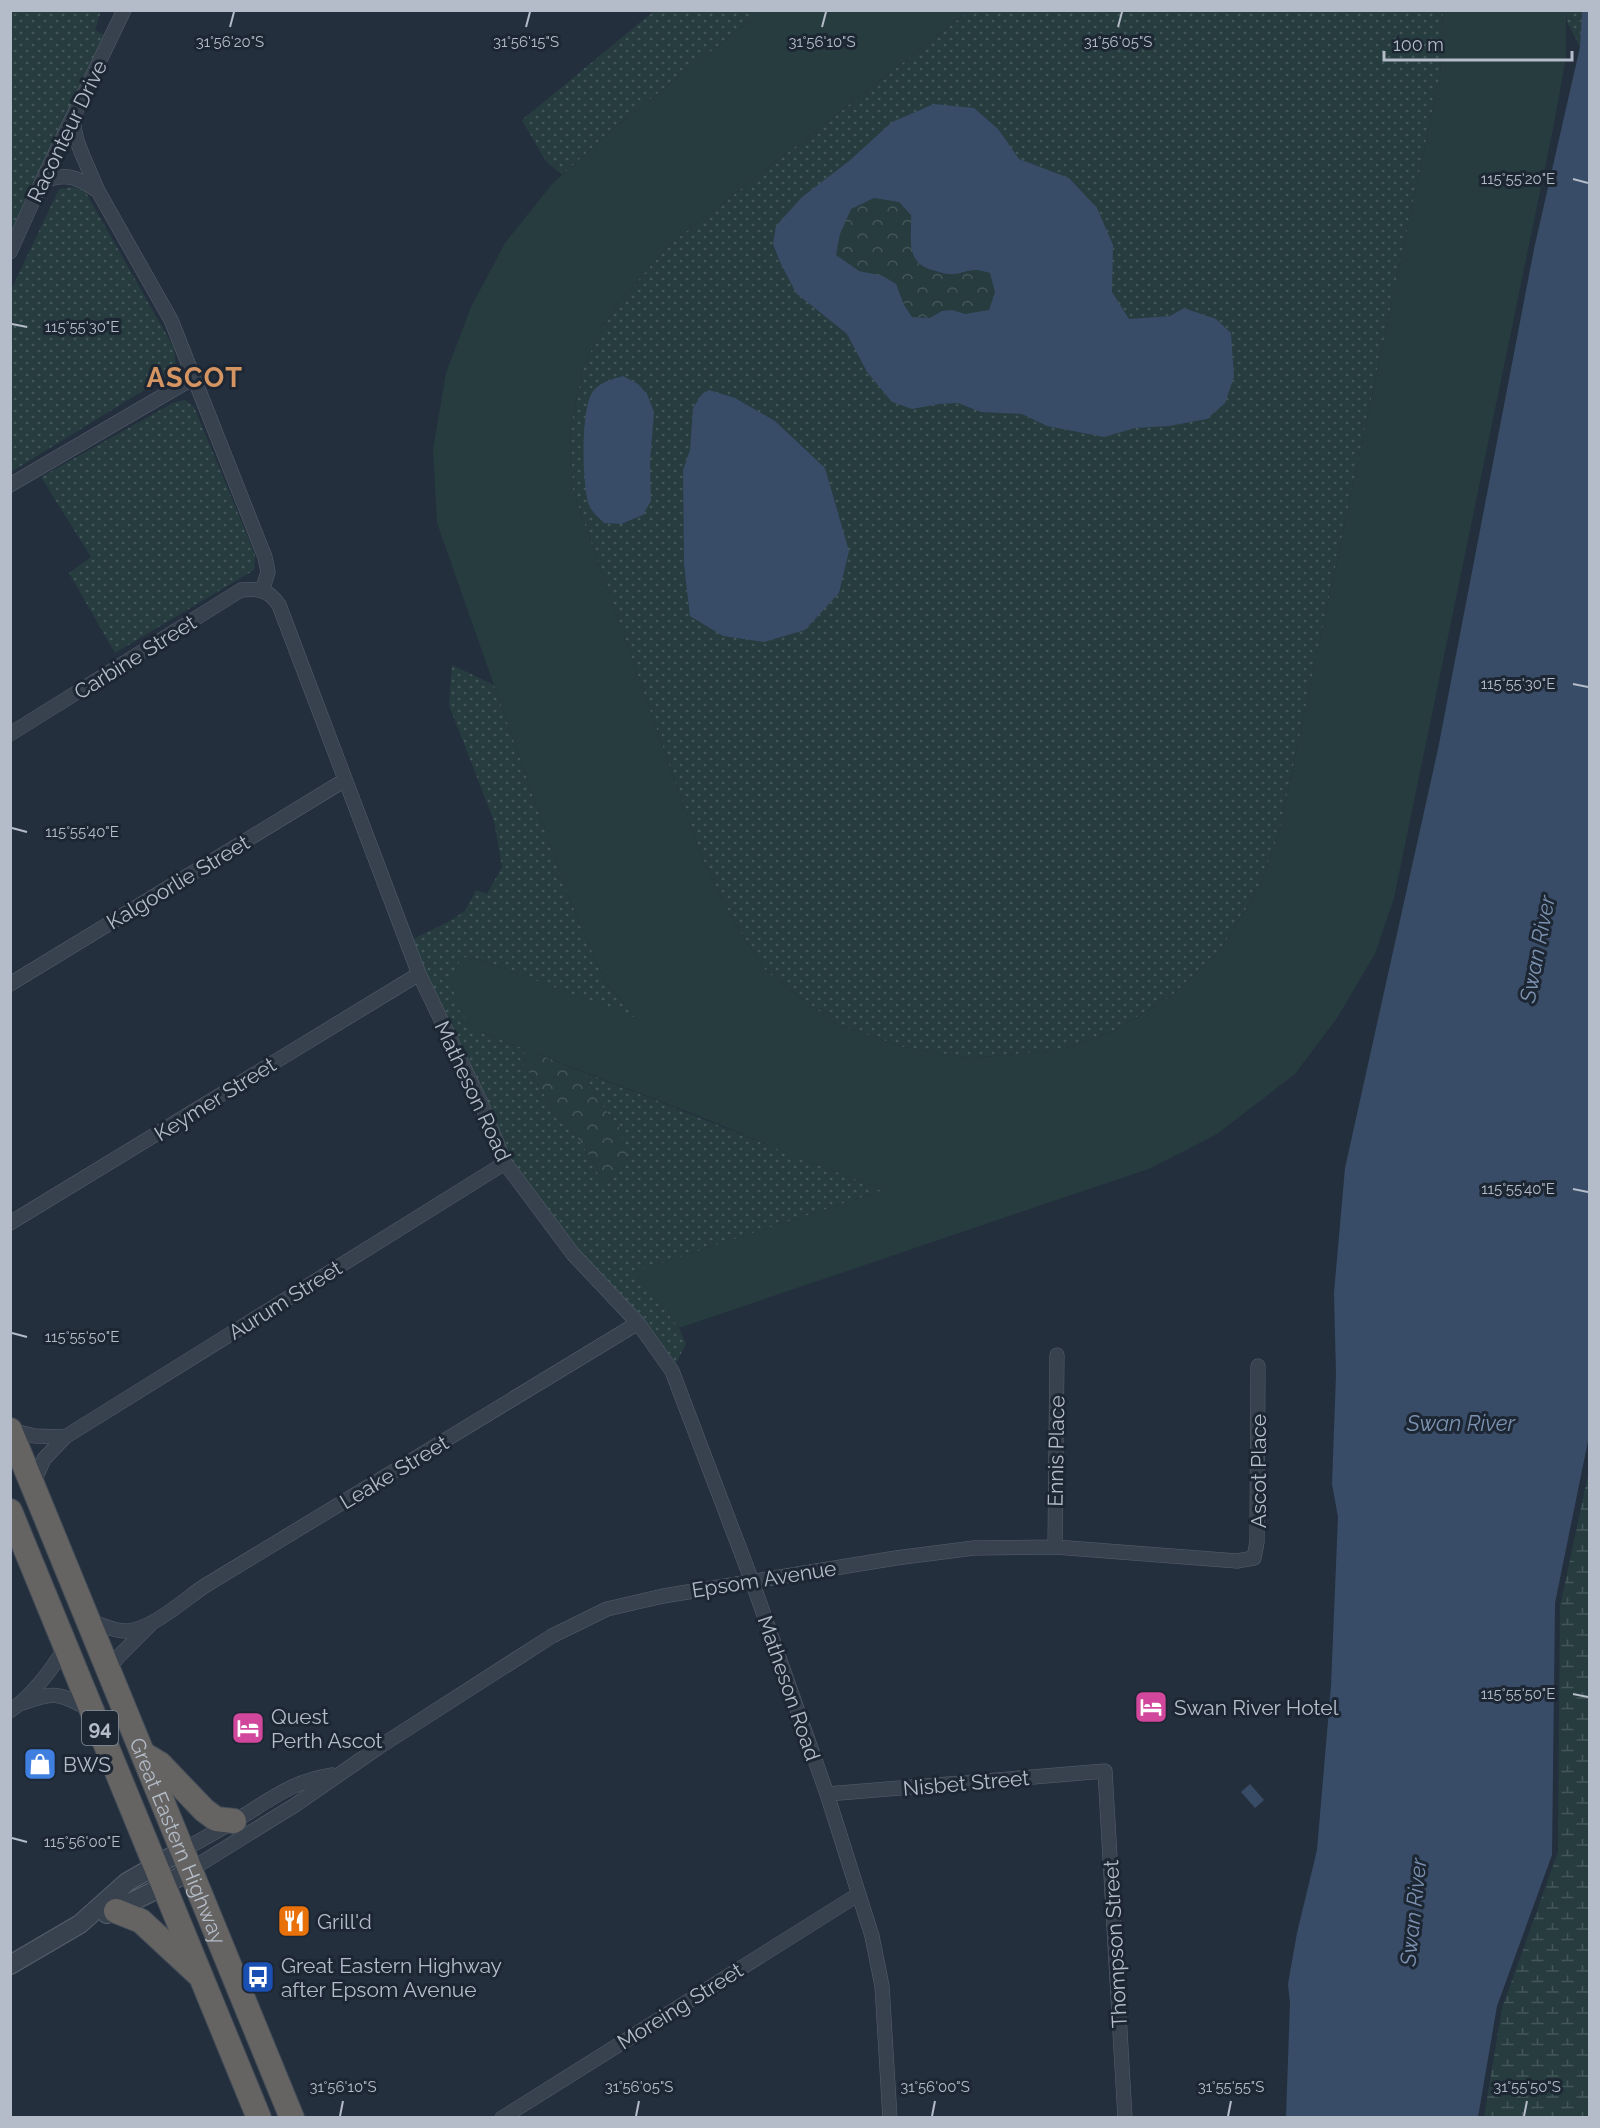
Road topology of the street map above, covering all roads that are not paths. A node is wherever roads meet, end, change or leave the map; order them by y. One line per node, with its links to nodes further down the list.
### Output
1 (124, 10): 2 (street, Raconteur Drive)
2 (76, 112): 3 (street, Raconteur Drive); 4 (street)
3 (42, 181): 4 (street); 5 (street, Raconteur Drive)
4 (98, 191): 6 (street)
5 (10, 252)
6 (195, 376): 7 (street); 8 (street)
7 (10, 485)
8 (262, 591): 9 (street, Carbine Street); 10 (street, Matheson Road)
9 (10, 734)
10 (345, 780): 11 (street, Matheson Road); 12 (street, Kalgoorlie Street)
11 (419, 974): 13 (street, Matheson Road); 14 (street, Keymer Street)
12 (10, 984)
13 (505, 1163): 15 (street, Matheson Road); 19 (street, Aurum Street)
14 (10, 1223)
15 (638, 1323): 24 (street, Matheson Road); 26 (street, Leake Street)
16 (1057, 1355): 22 (street, Ennis Place)
17 (1258, 1366): 23 (street, Ascot Place)
18 (10, 1430): 19 (street); 20 (highway, Great Eastern Highway / 94)
19 (64, 1437): 20 (street, Aurum Street)
20 (33, 1484): 25 (highway, Great Eastern Highway / 94)
21 (10, 1511): 27 (highway, Great Eastern Highway / 94)
22 (1055, 1547): 23 (street, Epsom Avenue); 24 (street, Epsom Avenue)
23 (1237, 1561)
24 (752, 1581): 33 (street, Epsom Avenue); 34 (street, Matheson Road)
25 (88, 1620): 26 (street, Leake Street); 28 (highway, Great Eastern Highway / 94)
26 (152, 1623): 28 (street, Leake Street)
27 (66, 1646): 29 (street); 30 (highway, Great Eastern Highway / 94)
28 (109, 1670): 31 (highway, Great Eastern Highway / 94)
29 (16, 1707): 30 (street)
30 (93, 1711): 37 (highway, Great Eastern Highway / 94)
31 (143, 1753): 35 (highway); 36 (highway, Great Eastern Highway / 94)
32 (1105, 1771): 34 (street, Nisbet Street); 47 (street, Thompson Street)
33 (338, 1774): 35 (street, Epsom Avenue); 36 (street, Epsom Avenue)
34 (827, 1794): 38 (street, Matheson Road)
35 (234, 1821): 36 (street, Epsom Avenue)
36 (186, 1860): 37 (street, Epsom Avenue); 44 (highway, Great Eastern Highway / 94)
37 (160, 1876): 39 (street, Epsom Avenue); 40 (street, Epsom Avenue); 42 (highway, Great Eastern Highway / 94)
38 (859, 1894): 45 (street, Moreing Street); 46 (street, Matheson Road)
39 (116, 1911): 40 (street, Epsom Avenue); 42 (highway)
40 (80, 1924): 41 (street, Epsom Avenue)
41 (10, 1965)
42 (203, 1979): 43 (highway, Great Eastern Highway / 94)
43 (259, 2118)
44 (292, 2118)
45 (502, 2118)
46 (890, 2118)
47 (1125, 2118)

